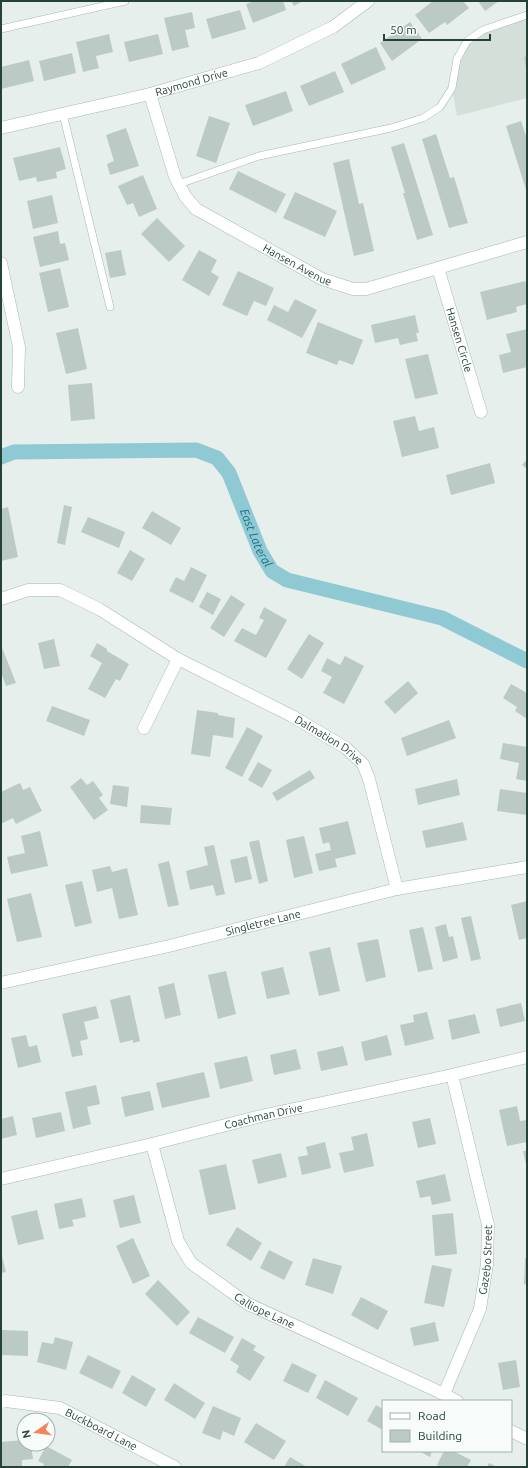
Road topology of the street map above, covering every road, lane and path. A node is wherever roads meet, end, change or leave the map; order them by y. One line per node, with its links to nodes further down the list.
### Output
1 (125, 1): 4 (lane)
2 (368, 1): 5 (street, Raymond Drive)
3 (527, 15): 8 (lane)
4 (1, 29)
5 (150, 94): 6 (street, Raymond Drive); 8 (street, Hansen Avenue)
6 (63, 114): 7 (street, Raymond Drive); 12 (lane)
7 (1, 128)
8 (179, 184): 11 (street, Hansen Avenue)
9 (527, 242): 11 (street, Hansen Avenue)
10 (1, 263): 13 (street)
11 (438, 268): 14 (street, Hansen Circle)
12 (110, 307)
13 (18, 387)
14 (481, 412)
15 (1, 598): 16 (street, Dalmation Drive)
16 (178, 659): 17 (street); 19 (street, Dalmation Drive)
17 (144, 728)
18 (527, 867): 19 (street, Singletree Lane)
19 (397, 889): 20 (street, Singletree Lane)
20 (1, 983)
21 (527, 1056): 22 (street, Coachman Drive)
22 (452, 1075): 23 (street, Coachman Drive); 25 (street, Gazebo Street)
23 (152, 1144): 24 (street, Coachman Drive); 25 (street, Calliope Lane)
24 (1, 1180)
25 (444, 1394): 26 (street, Calliope Lane)
26 (455, 1400)
27 (1, 1402): 30 (street, Buckboard Lane)
28 (512, 1432): 29 (street)
29 (527, 1440)
30 (175, 1467)

